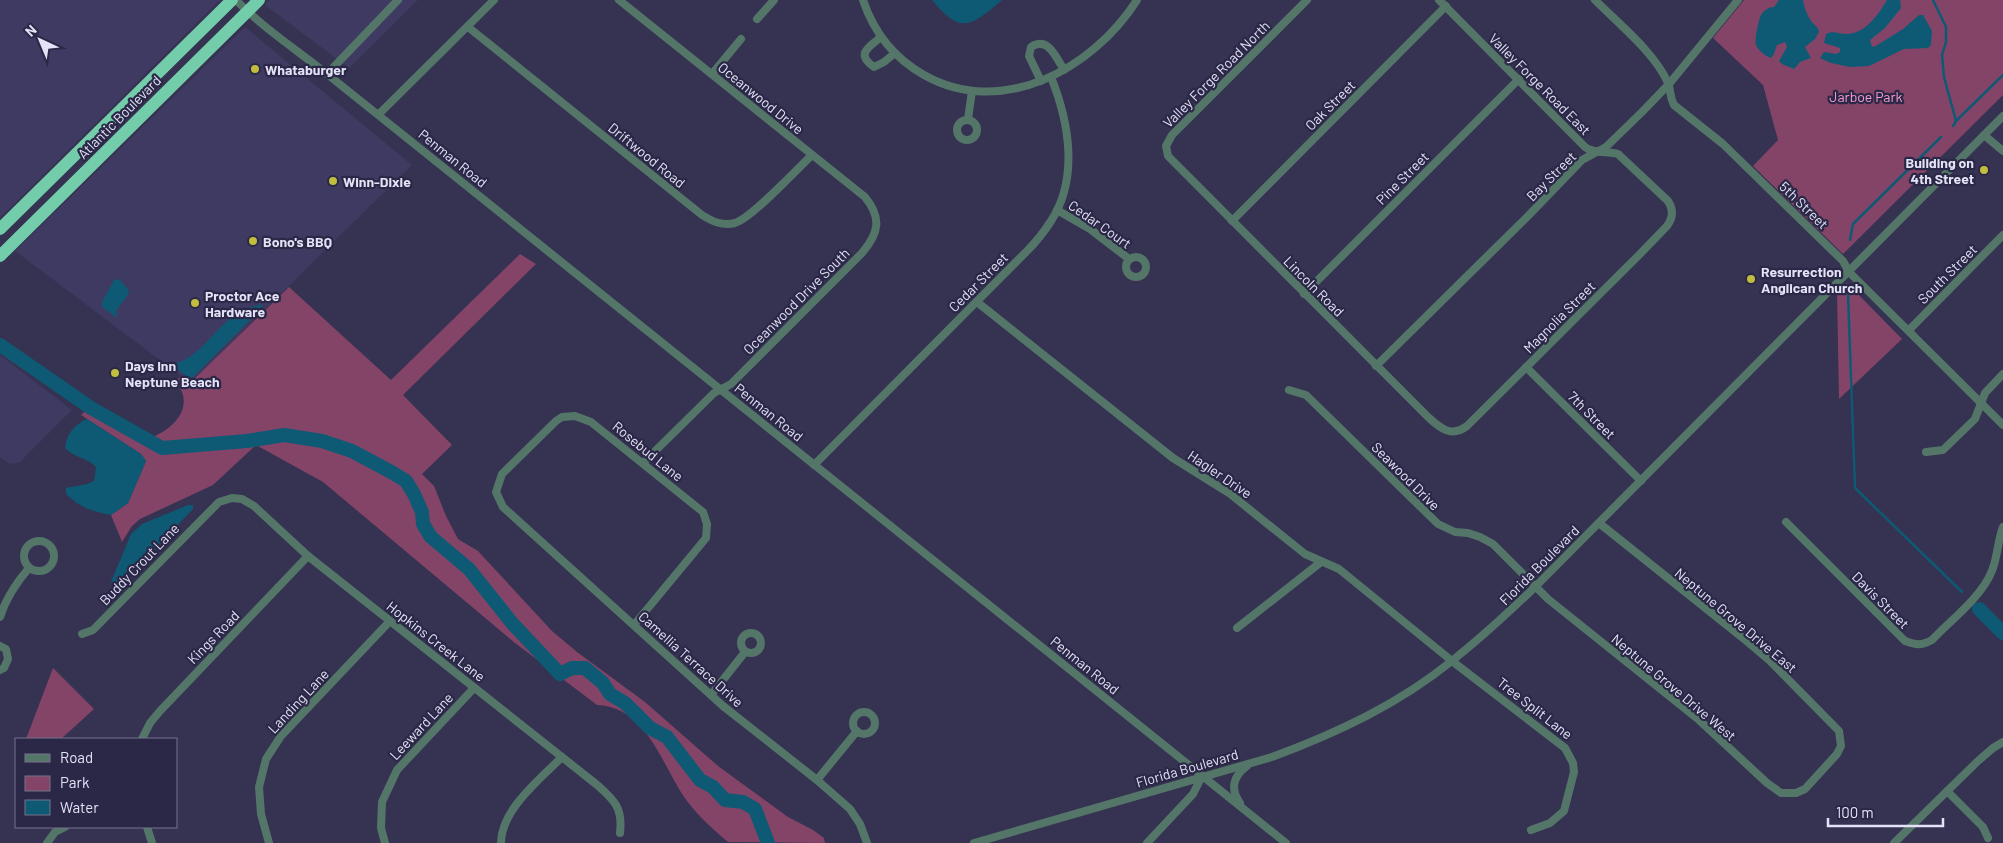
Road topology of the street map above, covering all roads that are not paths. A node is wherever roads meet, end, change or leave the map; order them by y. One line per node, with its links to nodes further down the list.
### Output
1 (232, 0): 41 (highway, Atlantic Boulevard)
2 (236, 0): 15 (street, Penman Road)
3 (259, 0): 15 (highway, Atlantic Boulevard)
4 (398, 0): 22 (street)
5 (494, 0): 17 (street)
6 (619, 0): 23 (street, Oceanwood Drive)
7 (774, 0): 16 (street)
8 (863, 0): 18 (street)
9 (1137, 0): 21 (street)
10 (1307, 0): 33 (street, Valley Forge Road North)
11 (1439, 0): 14 (street, Valley Forge Road East)
12 (1596, 0): 27 (street, 5th Street)
13 (1738, 0): 27 (street, Bay Street)
14 (1446, 6): 25 (street, Valley Forge Road East); 39 (street, Oak Street)
15 (247, 12): 22 (street, Penman Road); 43 (highway, Atlantic Boulevard)
16 (757, 19)
17 (468, 26): 29 (street); 36 (street, Driftwood Road)
18 (881, 37): 20 (street); 20 (street)
19 (741, 38): 23 (street)
20 (895, 53): 28 (street)
21 (1064, 70): 24 (street); 26 (street)
22 (328, 74): 29 (street, Penman Road)
23 (712, 74): 36 (street, Oceanwood Drive)
24 (1051, 77): 26 (street); 37 (street, Cedar Street)
25 (1519, 79): 34 (street, Valley Forge Road East); 46 (street, Pine Street)
26 (1041, 81): 28 (street)
27 (1669, 84): 34 (street, Bay Street); 45 (street, 5th Street)
28 (972, 91): 31 (street)
29 (379, 114): 52 (street, Penman Road)
30 (2003, 116): 32 (street, Florida Boulevard)
31 (968, 119)
32 (1984, 135): 35 (street); 45 (street, Florida Boulevard)
33 (1166, 146): 39 (street, Lincoln Road)
34 (1598, 151): 38 (street, Valley Forge Road East); 49 (street, Bay Street)
35 (2003, 151)
36 (812, 155): 40 (street, Oceanwood Drive)
37 (1057, 210): 44 (street, Cedar Court); 47 (street, Cedar Street)
38 (1672, 210): 50 (street, Magnolia Street)
39 (1232, 221): 46 (street, Lincoln Road)
40 (877, 223): 52 (street, Oceanwood Drive South)
41 (0, 229)
42 (2003, 235): 48 (street, South Street)
43 (0, 256)
44 (1129, 260)
45 (1850, 272): 48 (street, 5th Street); 60 (street, Florida Boulevard)
46 (1304, 294): 49 (street, Lincoln Road)
47 (976, 302): 59 (street, Cedar Street); 67 (street, Hagler Drive)
48 (1909, 330): 54 (street, 5th Street)
49 (1376, 366): 56 (street, Lincoln Road)
50 (1526, 367): 56 (street, Magnolia Street); 60 (street, 7th Street)
51 (2003, 374): 54 (street)
52 (722, 390): 58 (street, Oceanwood Drive South); 59 (street, Penman Road)
53 (1289, 390): 69 (street, Seawood Drive)
54 (1981, 403): 55 (street, 5th Street); 57 (street)
55 (2003, 425)
56 (1454, 432)
57 (1926, 452)
58 (643, 463): 61 (street, Rosebud Lane); 73 (street, Rosebud Lane)
59 (814, 465): 88 (street, Penman Road)
60 (1641, 481): 64 (street, Florida Boulevard)
61 (496, 492): 73 (street, Camellia Terrace Drive)
62 (212, 508): 66 (street, Hopkins Creek Lane); 75 (street, Buddy Crout Lane)
63 (1786, 522): 65 (street, Davis Street)
64 (1599, 523): 69 (street, Florida Boulevard); 87 (street, Neptune Grove Drive East)
65 (2003, 527)
66 (308, 556): 72 (street, Hopkins Creek Lane); 83 (street, Kings Road)
67 (1321, 562): 74 (street); 78 (street, Hagler Drive)
68 (29, 568): 68 (street); 70 (street)
69 (1535, 587): 78 (street, Florida Boulevard); 87 (street, Neptune Grove Drive West)
70 (2, 602): 71 (street)
71 (0, 618)
72 (390, 621): 80 (street, Hopkins Creek Lane); 99 (street, Landing Lane)
73 (634, 625): 81 (street, Camellia Terrace Drive)
74 (1236, 628)
75 (82, 634)
76 (0, 646): 79 (street)
77 (745, 652): 81 (street)
78 (1452, 661): 86 (street, Florida Boulevard); 94 (street, Tree Split Lane)
79 (0, 670)
80 (474, 688): 85 (street, Hopkins Creek Lane); 100 (street, Leeward Lane)
81 (711, 695): 89 (street, Camellia Terrace Drive)
82 (857, 731): 89 (street)
83 (142, 738)
84 (2003, 742): 90 (street)
85 (562, 757): 95 (street, Hopkins Creek Lane); 101 (street)
86 (1251, 763): 88 (street, Florida Boulevard); 91 (street)
87 (1822, 771)
88 (1202, 776): 91 (street, Penman Road); 103 (street, Florida Boulevard); 104 (street)
89 (817, 780): 102 (street, Camellia Terrace Drive)
90 (1947, 790): 96 (street); 106 (street)
91 (1247, 812): 105 (street, Penman Road)
92 (63, 828): 97 (street)
93 (147, 828): 98 (street)
94 (1531, 830)
95 (620, 833)
96 (1988, 838)
97 (47, 843)
98 (152, 843)
99 (269, 843)
100 (384, 843)
101 (501, 843)
102 (867, 843)
103 (974, 843)
104 (1147, 843)
105 (1286, 843)
106 (1894, 843)

